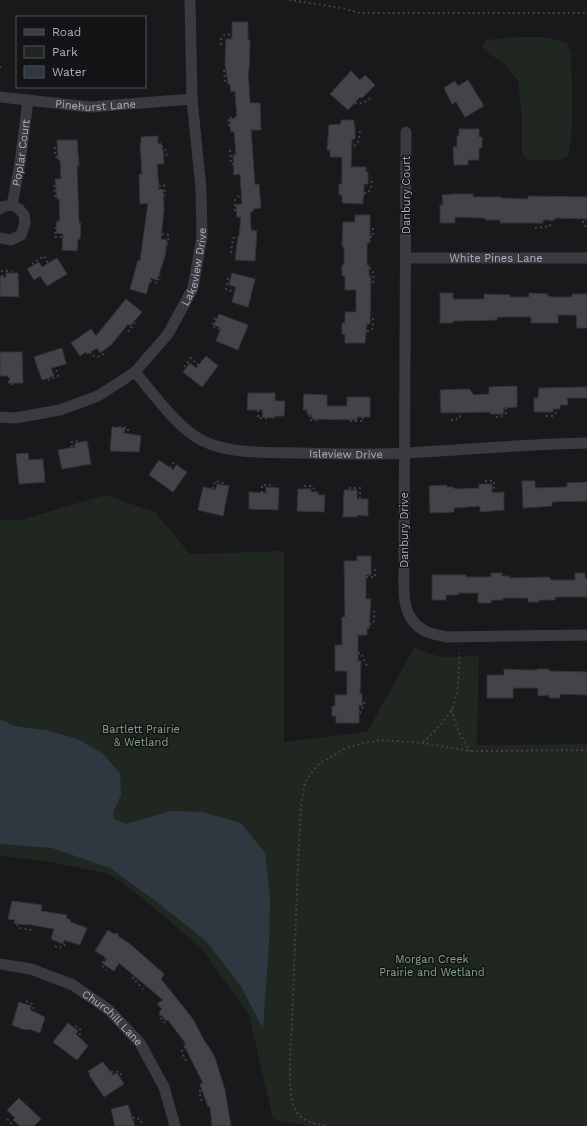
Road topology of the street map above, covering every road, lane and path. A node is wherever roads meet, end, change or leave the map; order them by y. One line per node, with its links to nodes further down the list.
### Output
1 (190, 0): 10 (street, Lakeview Drive)
2 (289, 0): 3 (path)
3 (587, 13)
4 (232, 34): 5 (path)
5 (221, 45)
6 (224, 70): 7 (path)
7 (228, 81)
8 (0, 97): 11 (street, Pinehurst Lane)
9 (371, 97): 12 (path)
10 (192, 99): 11 (street, Pinehurst Lane); 70 (street, Lakeview Drive)
11 (28, 100): 31 (street, Poplar Court)
12 (355, 103)
13 (237, 117): 14 (path)
14 (229, 126)
15 (360, 131): 18 (path)
16 (406, 132): 47 (street, Danbury Court)
17 (161, 146): 22 (path)
18 (350, 146)
19 (55, 147): 21 (path)
20 (230, 150): 23 (path)
21 (58, 157)
22 (167, 157)
23 (233, 164)
24 (372, 177): 27 (path)
25 (54, 185): 29 (path)
26 (159, 186): 30 (path)
27 (364, 193)
28 (244, 195): 33 (path)
29 (57, 196)
30 (165, 196)
31 (12, 205): 32 (street); 42 (street)
32 (0, 208)
33 (235, 211)
34 (551, 220): 39 (path)
35 (583, 220): 38 (path)
36 (56, 227): 43 (path)
37 (373, 227): 41 (path)
38 (587, 227)
39 (535, 228)
40 (162, 234): 45 (path)
41 (370, 237)
42 (0, 238)
43 (63, 238)
44 (237, 238): 46 (path)
45 (167, 246)
46 (231, 253)
47 (406, 258): 48 (street, White Pines Lane); 92 (street, Danbury Drive)
48 (587, 258)
49 (48, 263): 50 (path)
50 (32, 264)
51 (369, 268): 57 (path)
52 (12, 271): 54 (path)
53 (160, 274): 56 (path)
54 (2, 277)
55 (228, 278): 58 (path)
56 (150, 281)
57 (373, 284)
58 (235, 292)
59 (373, 316): 64 (path)
60 (215, 318): 62 (path)
61 (135, 320): 63 (path)
62 (221, 329)
63 (128, 332)
64 (367, 332)
65 (90, 352): 66 (path)
66 (107, 352)
67 (198, 364): 69 (path)
68 (55, 367): 72 (path)
69 (184, 367)
70 (135, 372): 80 (street, Lakeview Drive); 92 (street, Isleview Drive)
71 (9, 376): 73 (path)
72 (48, 380)
73 (16, 384)
74 (506, 408): 82 (path)
75 (556, 409): 79 (path)
76 (258, 410): 83 (path)
77 (310, 414): 84 (path)
78 (460, 415): 85 (path)
79 (546, 416)
80 (0, 417)
81 (363, 417): 86 (path)
82 (496, 417)
83 (268, 418)
84 (319, 420)
85 (451, 420)
86 (350, 421)
87 (118, 427): 88 (path)
88 (128, 433)
89 (81, 440): 91 (path)
90 (587, 443): 92 (street, Isleview Drive)
91 (72, 447)
92 (404, 453): 109 (street, Danbury Drive)
93 (170, 468): 94 (path)
94 (181, 468)
95 (485, 481): 103 (path)
96 (224, 483): 100 (path)
97 (272, 485): 102 (path)
98 (304, 486): 101 (path)
99 (349, 488): 104 (path)
100 (213, 490)
101 (314, 492)
102 (262, 493)
103 (494, 493)
104 (360, 499)
105 (375, 566): 106 (path)
106 (366, 577)
107 (374, 608): 108 (path)
108 (369, 624)
109 (587, 635)
110 (358, 653): 112 (path)
111 (459, 653): 114 (path)
112 (367, 666)
113 (366, 698): 115 (path)
114 (452, 708): 116 (path); 117 (path)
115 (355, 714)
116 (423, 742): 117 (path); 145 (path)
117 (470, 750): 118 (path)
118 (587, 750)
119 (18, 924): 120 (path)
120 (32, 930)
121 (67, 941): 122 (path)
122 (55, 946)
123 (106, 957): 125 (path)
124 (0, 964): 144 (street, Churchill Lane)
125 (107, 970)
126 (134, 977): 127 (path)
127 (144, 989)
128 (26, 1001): 129 (path)
129 (33, 1012)
130 (161, 1014): 132 (path)
131 (75, 1026): 133 (path)
132 (167, 1026)
133 (78, 1036)
134 (186, 1047): 135 (path)
135 (187, 1063)
136 (111, 1072): 137 (path)
137 (123, 1077)
138 (201, 1090): 139 (path)
139 (202, 1102)
140 (133, 1118): 143 (path)
141 (7, 1119): 142 (path)
142 (14, 1126)
143 (142, 1126)
144 (174, 1126)
145 (325, 1126)

